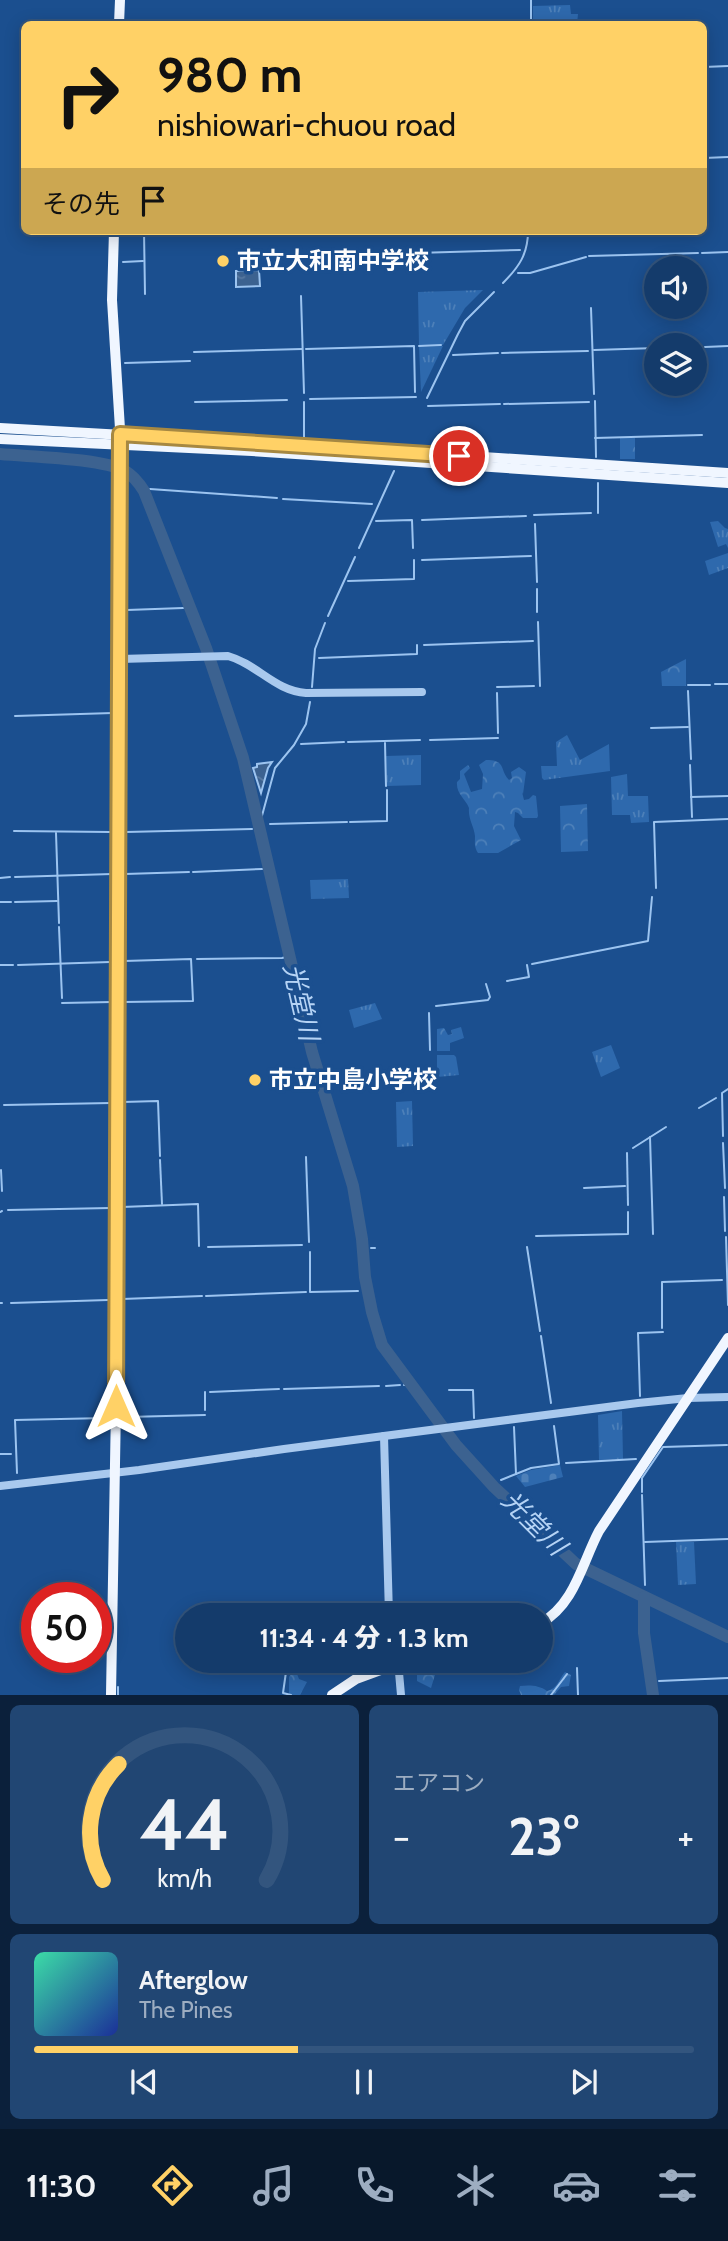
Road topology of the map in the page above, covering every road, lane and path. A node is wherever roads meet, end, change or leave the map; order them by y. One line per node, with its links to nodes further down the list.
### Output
1 (120, 0): 2 (main road)
2 (120, 21)
3 (114, 235): 6 (main road)
4 (0, 428): 6 (main road)
5 (0, 439): 6 (main road)
6 (121, 440): 7 (main road); 8 (main road); 9 (main road)
7 (728, 474)
8 (728, 483)
9 (120, 659): 10 (street); 15 (main road)
10 (422, 692)
11 (728, 1338): 13 (main road)
12 (728, 1396): 13 (street)
13 (688, 1398): 14 (street); 18 (main road)
14 (384, 1436): 15 (street); 17 (street)
15 (115, 1472): 16 (street); 21 (main road)
16 (0, 1486)
17 (389, 1603)
18 (553, 1614)
19 (371, 1673): 22 (main road)
20 (400, 1673): 23 (street)
21 (111, 1695)
22 (332, 1695)
23 (401, 1695)

